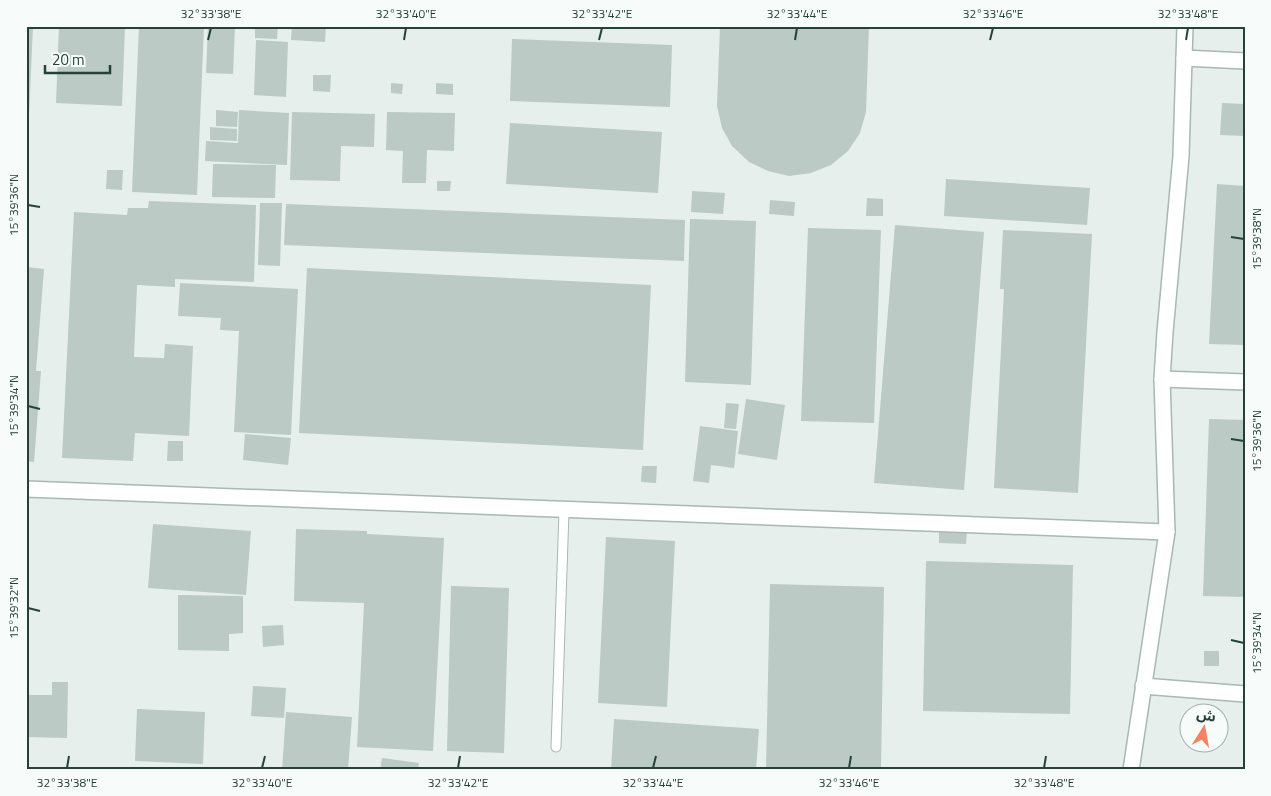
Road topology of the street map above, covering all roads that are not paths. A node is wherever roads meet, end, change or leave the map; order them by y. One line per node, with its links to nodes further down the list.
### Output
1 (1185, 26): 2 (street)
2 (1184, 58): 3 (street); 4 (street)
3 (1245, 61)
4 (1162, 379): 5 (street); 8 (street)
5 (1245, 382)
6 (26, 489): 7 (street)
7 (564, 511): 8 (street); 11 (lane)
8 (1167, 532): 9 (street)
9 (1143, 686): 10 (street); 12 (street)
10 (1245, 694)
11 (556, 747)
12 (1131, 770)

